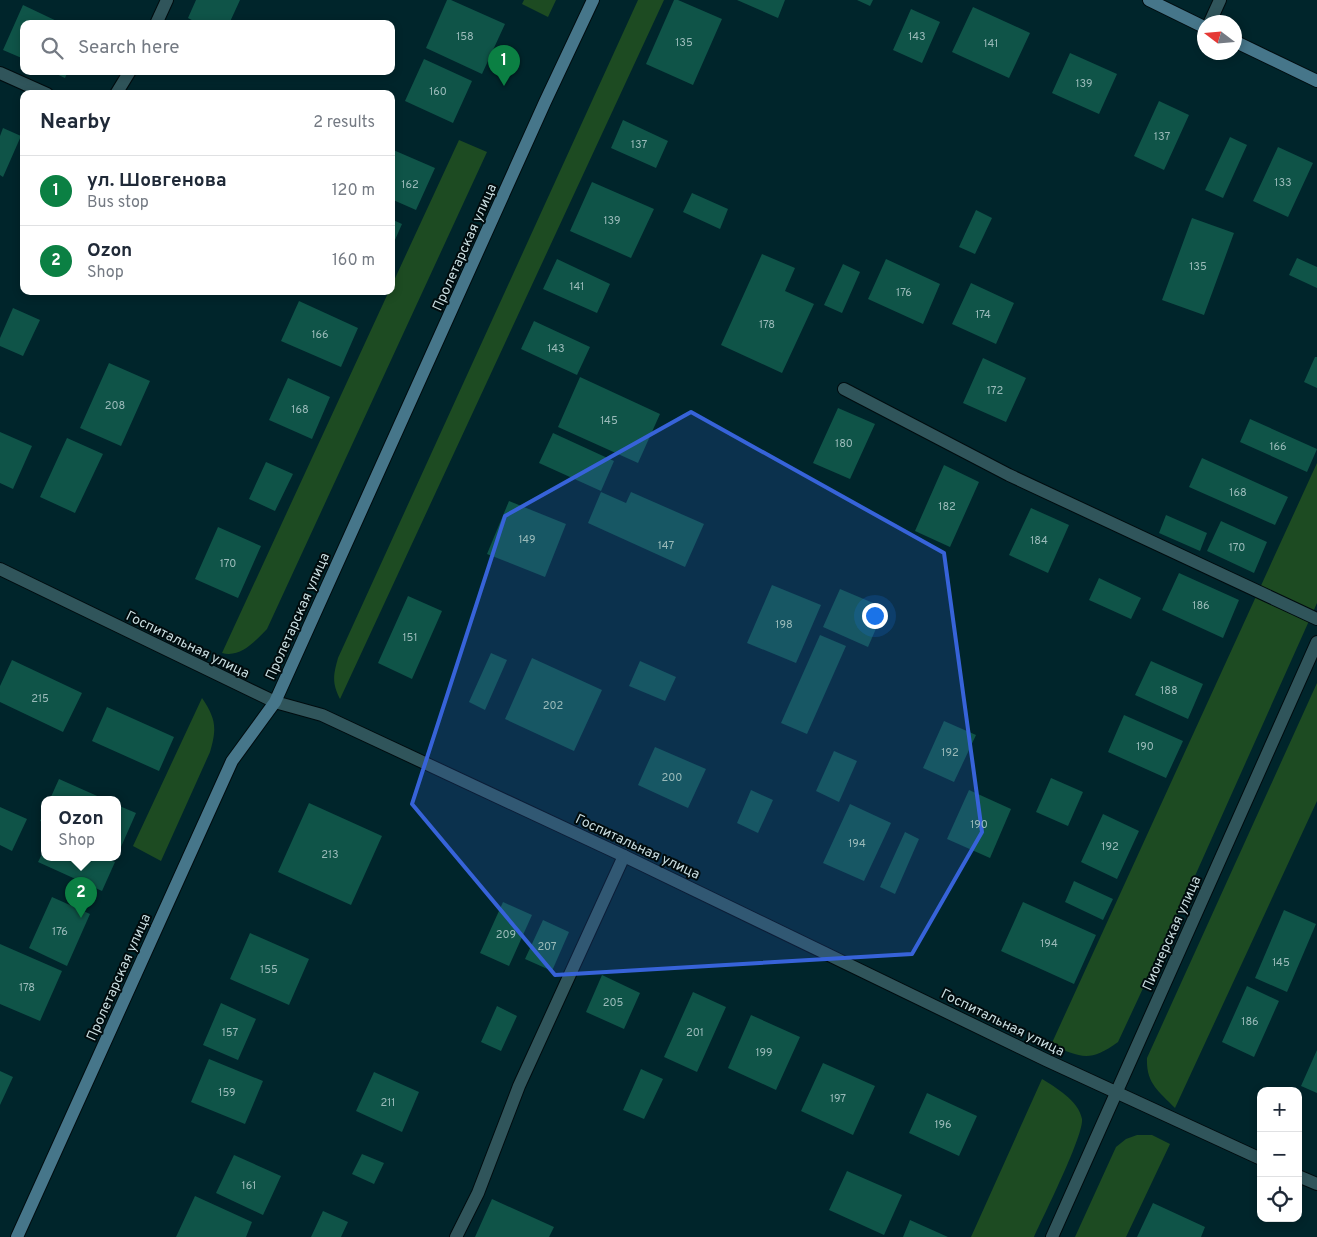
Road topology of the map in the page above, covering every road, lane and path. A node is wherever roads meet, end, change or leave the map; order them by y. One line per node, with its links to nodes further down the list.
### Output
1 (167, 0): 6 (street)
2 (593, 0): 18 (main road, Пролетарская улица)
3 (1149, 0): 7 (main road)
4 (1220, 0): 5 (street)
5 (1213, 15)
6 (158, 20)
7 (1197, 24)
8 (1242, 45): 11 (main road)
9 (0, 73): 12 (street)
10 (128, 75): 13 (street)
11 (1317, 81)
12 (38, 90)
13 (118, 90)
14 (844, 389): 16 (street)
15 (0, 569): 18 (street, Госпитальная улица)
16 (1317, 619)
17 (1317, 642): 20 (street, Пионерская улица)
18 (275, 702): 19 (street, Госпитальная улица); 24 (main road, Пролетарская улица)
19 (624, 856): 20 (street, Госпитальная улица); 25 (street)
20 (1117, 1093): 21 (street, Госпитальная улица); 26 (street, Пионерская улица)
21 (1257, 1157)
22 (1300, 1177): 23 (street)
23 (1317, 1184)
24 (17, 1237)
25 (456, 1237)
26 (1052, 1237)

